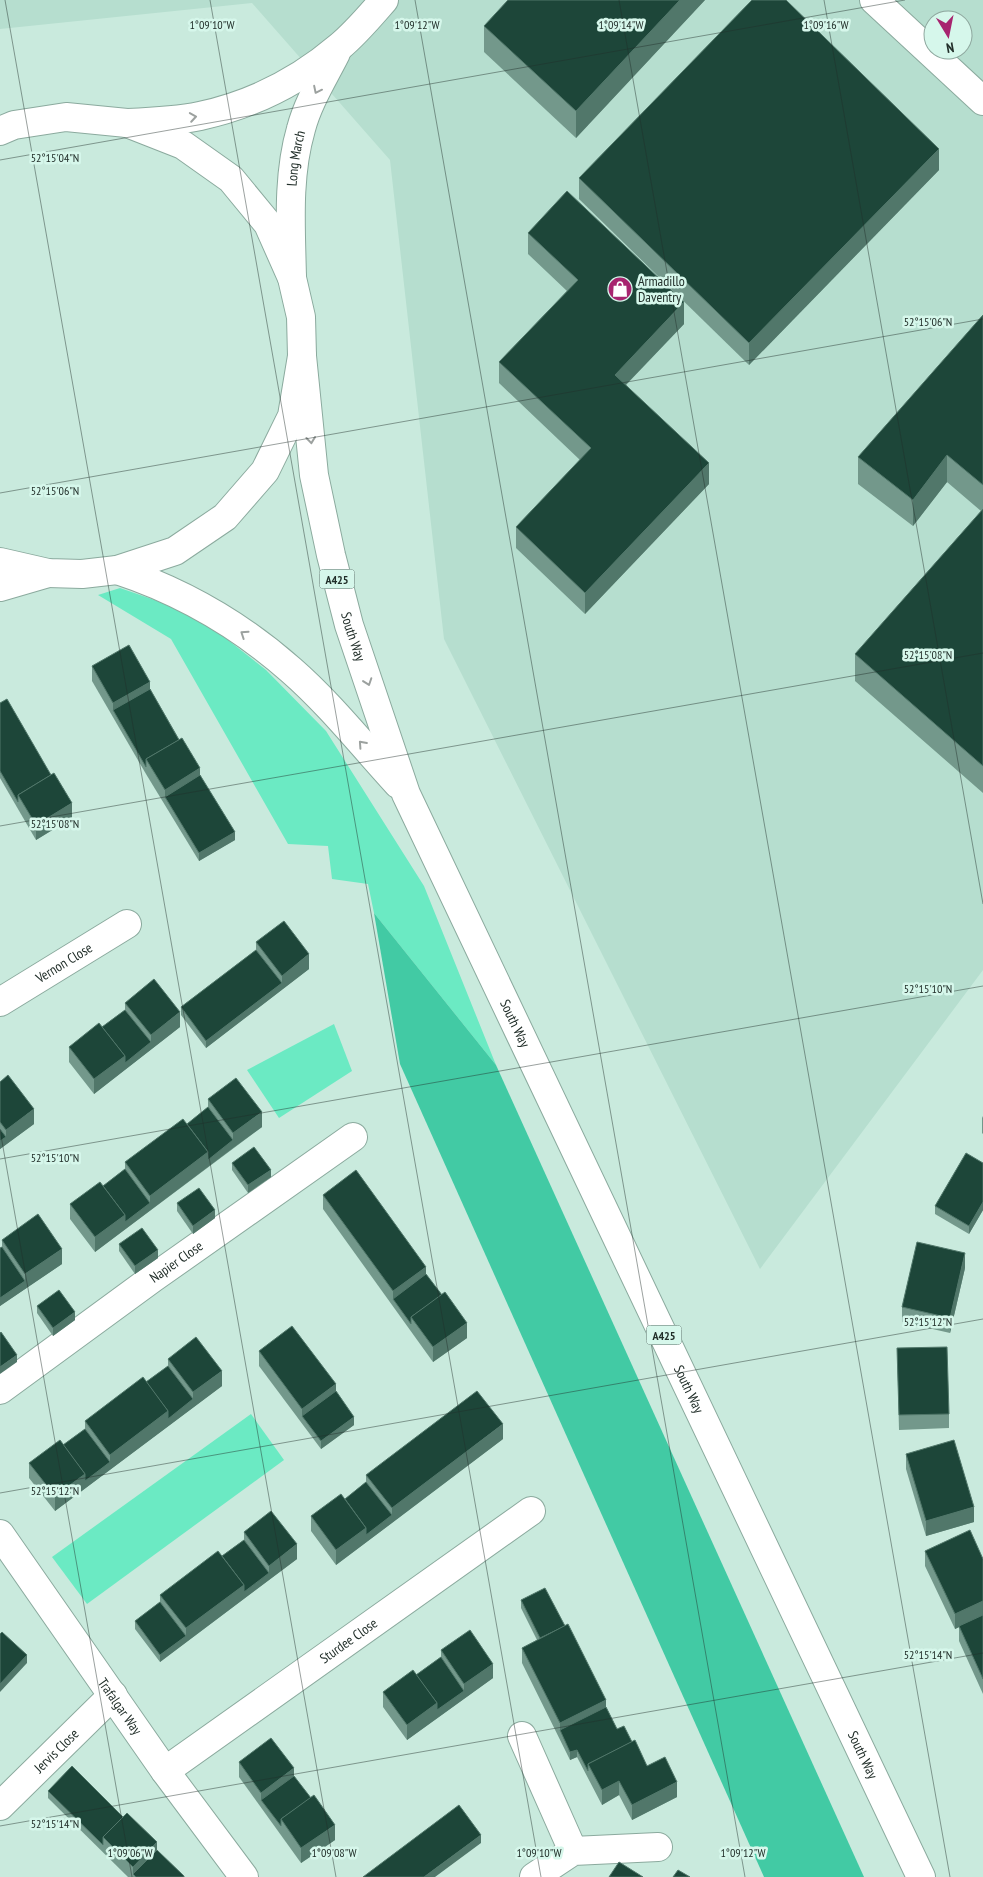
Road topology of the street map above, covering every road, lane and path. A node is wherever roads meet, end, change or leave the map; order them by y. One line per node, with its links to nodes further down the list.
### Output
1 (384, 0): 3 (main road, Long March)
2 (874, 0): 4 (main road)
3 (339, 47): 7 (main road, Long March, one-way to 3); 9 (main road, Long March, one-way to 9)
4 (983, 101)
5 (0, 112): 6 (main road)
6 (66, 117): 7 (main road); 8 (main road)
7 (127, 123): 9 (main road)
8 (0, 131)
9 (292, 278): 10 (main road)
10 (302, 356): 12 (main road); 15 (main road, South Way / A425, one-way to 15)
11 (0, 562): 13 (main road)
12 (117, 570): 13 (main road); 15 (main road, South Way / A425, one-way to 12)
13 (48, 573): 14 (main road)
14 (0, 587)
15 (406, 794): 30 (main road, South Way / A425)
16 (127, 924): 17 (main road, Vernon Close)
17 (0, 1002)
18 (353, 1137): 19 (main road, Napier Close)
19 (0, 1390)
20 (531, 1511): 24 (main road, Sturdee Close)
21 (0, 1534): 22 (main road, Trafalgar Way)
22 (113, 1695): 24 (main road, Trafalgar Way); 25 (main road, Jervis Close)
23 (522, 1736): 27 (main road)
24 (165, 1770): 28 (main road, Trafalgar Way)
25 (0, 1806)
26 (658, 1847): 27 (main road)
27 (573, 1851): 29 (main road)
28 (244, 1877)
29 (534, 1877)
30 (921, 1877)

